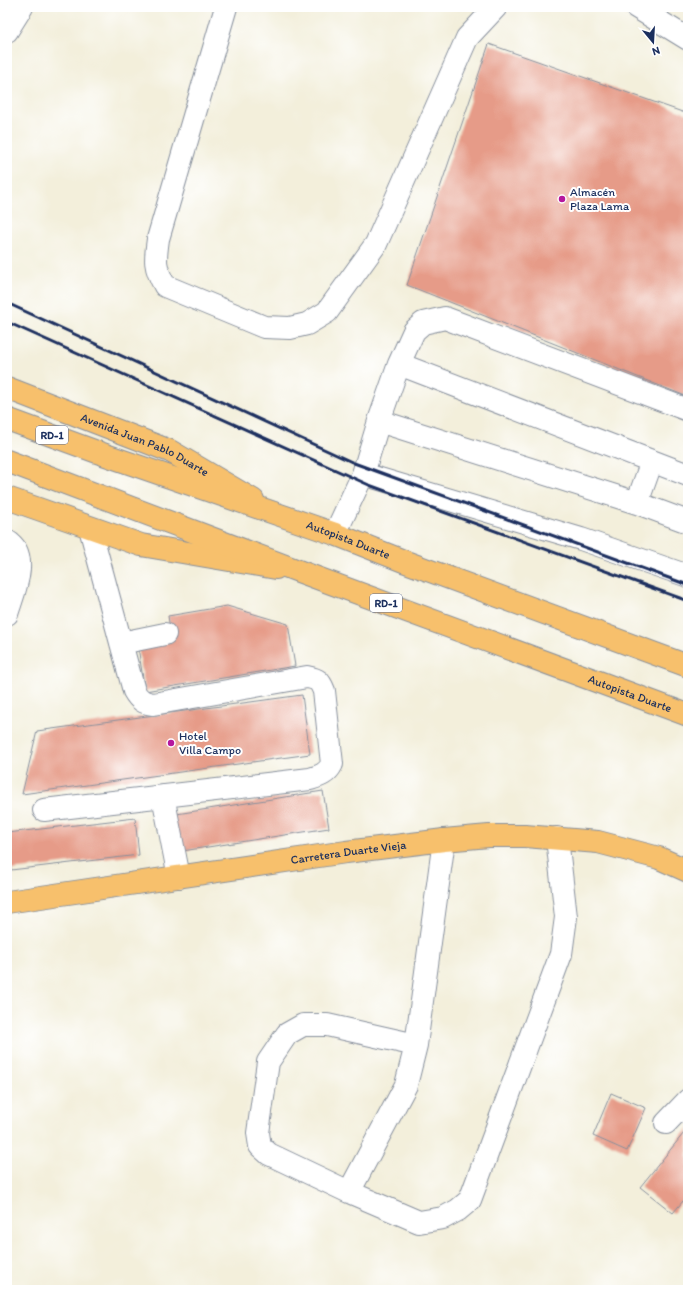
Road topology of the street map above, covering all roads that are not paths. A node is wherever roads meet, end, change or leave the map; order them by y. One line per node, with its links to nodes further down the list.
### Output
1 (22, 7): 6 (street)
2 (226, 7): 3 (street)
3 (496, 7)
4 (636, 7): 5 (street)
5 (665, 16): 7 (street)
6 (7, 31)
7 (688, 39)
8 (400, 364): 10 (street); 12 (street); 14 (street)
9 (7, 388): 19 (main road, Avenida Juan Pablo Duarte)
10 (688, 410)
11 (7, 419): 19 (main road, Autopista Duarte / RD-1)
12 (378, 421): 15 (street); 18 (street)
13 (7, 461): 24 (main road, Autopista Duarte / RD-1)
14 (652, 461): 16 (street); 18 (street)
15 (363, 474): 22 (street); 25 (street)
16 (688, 475)
17 (7, 498): 21 (main road, Autopista Duarte)
18 (637, 503): 20 (street)
19 (276, 514): 22 (main road, Autopista Duarte / RD-1)
20 (688, 522)
21 (90, 528): 24 (main road, Autopista Duarte); 28 (street)
22 (335, 534): 29 (main road, Autopista Duarte / RD-1)
23 (7, 541): 26 (street)
24 (301, 572): 30 (main road, Autopista Duarte / RD-1)
25 (688, 576)
26 (7, 614)
27 (165, 634): 28 (street)
28 (121, 643): 31 (street)
29 (688, 666)
30 (688, 715)
31 (163, 796): 32 (street); 36 (street)
32 (44, 810)
33 (557, 838): 34 (main road, Carretera Duarte Vieja); 35 (main road, Carretera Duarte Vieja); 41 (street)
34 (444, 840): 36 (main road, Carretera Duarte Vieja); 38 (street)
35 (688, 871)
36 (179, 877): 37 (main road, Carretera Duarte Vieja)
37 (7, 902)
38 (416, 1045): 41 (street); 41 (street)
39 (688, 1100): 40 (street)
40 (666, 1123)
41 (349, 1192)

